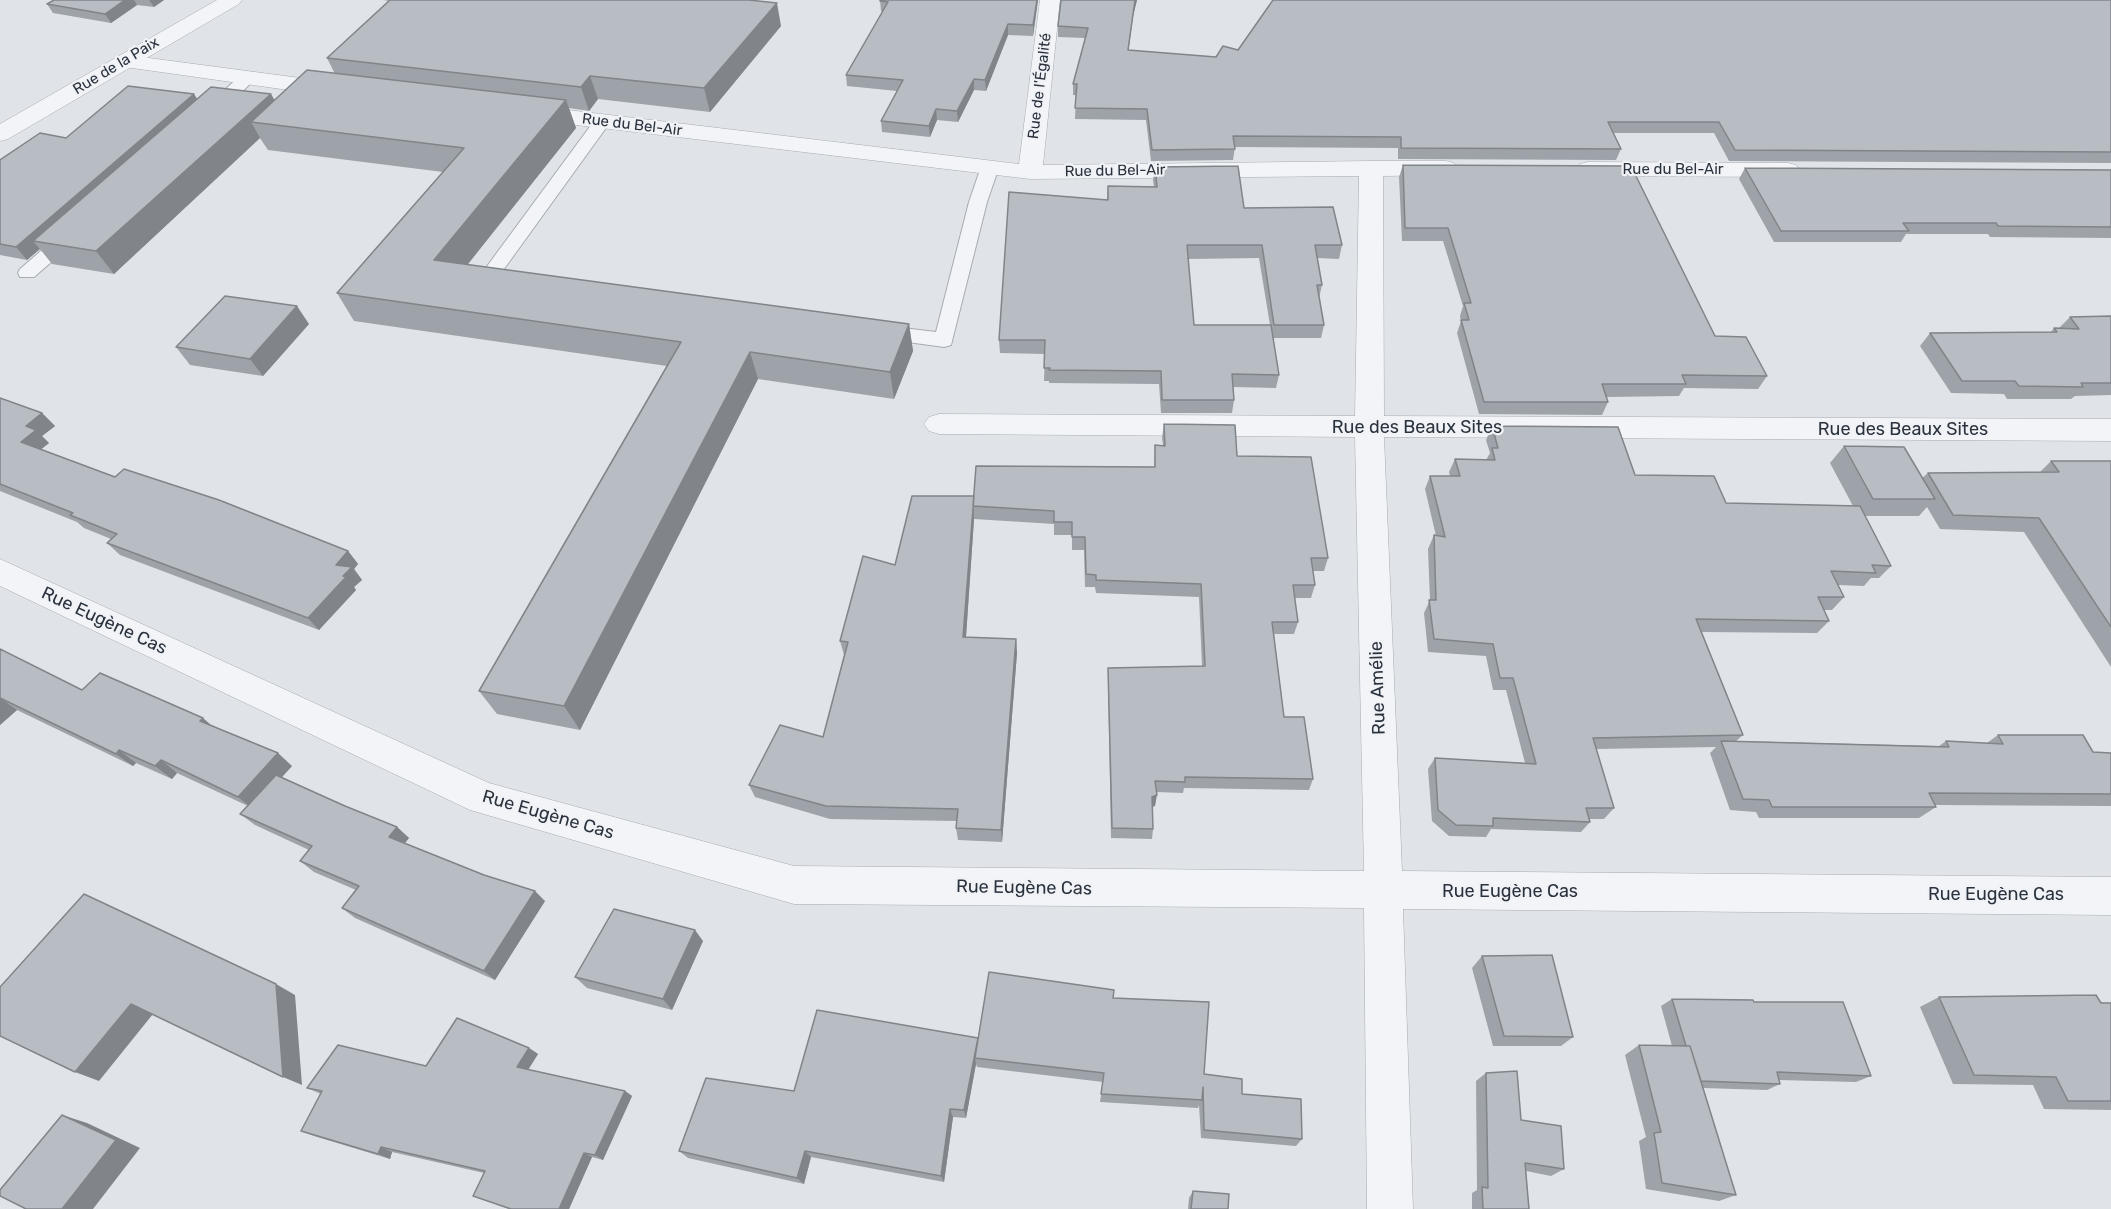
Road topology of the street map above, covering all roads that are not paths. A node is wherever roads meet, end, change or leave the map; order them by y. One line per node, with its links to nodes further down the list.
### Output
1 (232, 0): 3 (street, Rue de la Paix)
2 (1050, 0): 15 (street, Rue de l'Égalité)
3 (126, 61): 4 (street); 9 (street, Rue de la Paix)
4 (247, 78): 5 (street); 7 (lane)
5 (362, 93)
6 (500, 109): 8 (street, Rue du Bel-Air)
7 (203, 118)
8 (603, 121): 10 (street, Rue du Bel-Air); 18 (lane)
9 (0, 134)
10 (990, 167): 15 (street, Rue du Bel-Air); 19 (lane)
11 (1371, 168): 12 (street, Rue du Bel-Air); 15 (street, Rue du Bel-Air); 21 (street, Rue Amélie)
12 (1467, 168)
13 (1562, 169): 14 (street, Rue du Bel-Air)
14 (1813, 171)
15 (1030, 172)
16 (80, 227): 17 (lane)
17 (27, 273)
18 (532, 292)
19 (862, 331)
20 (939, 424): 21 (street, Rue des Beaux Sites)
21 (1369, 428): 22 (street, Rue des Beaux Sites); 24 (street, Rue Amélie)
22 (2111, 430)
23 (0, 572): 24 (street, Rue Eugène Cas)
24 (1384, 891): 25 (street, Rue Eugène Cas); 26 (street, Rue Amélie)
25 (2111, 896)
26 (1390, 1209)

